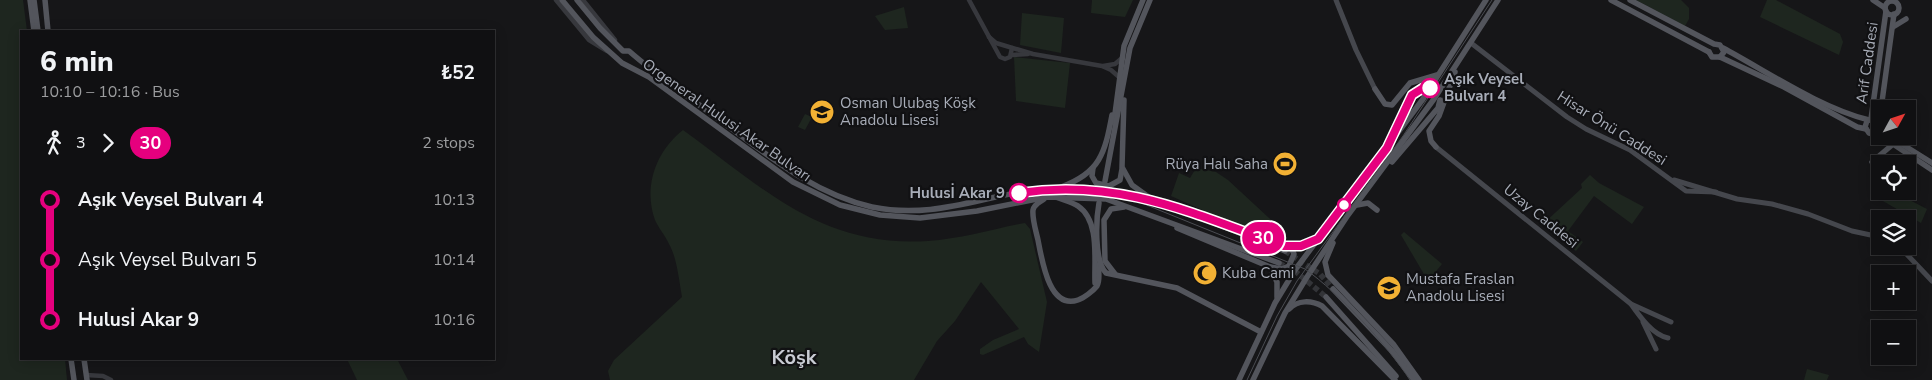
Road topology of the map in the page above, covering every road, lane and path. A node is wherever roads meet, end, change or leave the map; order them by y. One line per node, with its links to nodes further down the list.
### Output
1 (30, 0): 22 (main road)
2 (34, 0): 23 (main road)
3 (45, 0): 24 (main road)
4 (556, 0): 33 (street)
5 (562, 0): 33 (main road, Orgeneral Hulusi Akar Bulvarı)
6 (577, 0): 31 (main road, Orgeneral Hulusi Akar Bulvarı)
7 (583, 0): 31 (street)
8 (969, 0): 25 (street)
9 (1143, 0): 38 (main road)
10 (1150, 0): 42 (main road)
11 (1336, 0): 44 (main road)
12 (1486, 0): 41 (main road)
13 (1498, 0): 26 (main road)
14 (1611, 0): 34 (main road)
15 (1630, 0): 27 (main road)
16 (1874, 0): 18 (main road)
17 (1898, 2): 18 (main road); 19 (main road, Arif Caddesi)
18 (1887, 4): 19 (main road); 50 (main road, Arif Caddesi)
19 (1894, 14): 21 (main road, Arif Caddesi)
20 (1906, 19): 21 (main road)
21 (1893, 27): 48 (main road, Arif Caddesi)
22 (34, 30)
23 (38, 30)
24 (48, 30)
25 (989, 37): 28 (street); 32 (street)
26 (1472, 43): 39 (main road); 63 (main road, Hisar Önü Caddesi)
27 (1714, 44): 30 (main road); 34 (main road)
28 (1002, 45): 29 (street); 32 (street)
29 (1012, 48): 35 (street); 36 (street)
30 (1723, 48): 37 (main road); 50 (main road)
31 (623, 51): 66 (main road, Orgeneral Hulusi Akar Bulvarı)
32 (998, 51): 36 (street)
33 (607, 52): 69 (main road, Orgeneral Hulusi Akar Bulvarı)
34 (1709, 52): 37 (main road)
35 (1033, 54): 36 (street); 40 (street)
36 (1012, 55)
37 (1720, 57): 51 (main road)
38 (1122, 58): 40 (street); 42 (main road)
39 (1458, 64): 56 (main road); 65 (main road)
40 (1102, 66): 42 (street)
41 (1440, 72): 43 (main road); 46 (main road)
42 (1122, 78): 49 (main road); 53 (main road); 60 (main road)
43 (1413, 81): 44 (main road); 46 (main road)
44 (1375, 89)
45 (1418, 90): 57 (main road)
46 (1423, 99): 57 (main road)
47 (1440, 100): 65 (main road)
48 (1883, 100)
49 (1115, 103): 53 (main road); 61 (main road)
50 (1870, 119): 51 (main road, Arif Caddesi)
51 (1866, 129): 52 (main road)
52 (1871, 134)
53 (1112, 145): 64 (main road)
54 (1892, 145): 58 (main road); 62 (main road)
55 (1903, 145): 59 (main road)
56 (1436, 146): 92 (main road, Uzay Caddesi)
57 (1387, 148): 79 (main road)
58 (1880, 155)
59 (1932, 163)
60 (1122, 167): 61 (main road); 70 (main road)
61 (1093, 168): 66 (main road)
62 (1932, 170)
63 (1669, 178): 67 (main road, Hisar Önü Caddesi); 67 (main road, Hisar Önü Caddesi)
64 (1105, 181)
65 (1372, 184): 73 (main road)
66 (1057, 188): 70 (main road, Orgeneral Hulusi Akar Bulvarı)
67 (1716, 192): 78 (main road, Hisar Önü Caddesi)
68 (1054, 196): 69 (main road, Orgeneral Hulusi Akar Bulvarı); 74 (main road, Orgeneral Hulusi Akar Bulvarı); 89 (main road)
69 (1047, 197): 89 (main road)
70 (1152, 200): 72 (main road, Orgeneral Hulusi Akar Bulvarı)
71 (1099, 202): 83 (main road)
72 (1165, 205): 80 (main road); 81 (main road, Orgeneral Hulusi Akar Bulvarı)
73 (1355, 207): 75 (main road); 77 (main road)
74 (1140, 210): 76 (main road, Orgeneral Hulusi Akar Bulvarı); 86 (main road)
75 (1377, 210)
76 (1158, 217): 84 (main road, Orgeneral Hulusi Akar Bulvarı); 85 (main road)
77 (1337, 232): 93 (main road); 108 (main road)
78 (1871, 235)
79 (1318, 239): 80 (main road); 91 (main road)
80 (1291, 247): 85 (main road)
81 (1285, 251)
82 (1907, 255): 87 (main road)
83 (1100, 263): 86 (main road); 89 (main road)
84 (1279, 263)
85 (1270, 267): 91 (main road)
86 (1116, 276): 96 (main road)
87 (1932, 281)
88 (1333, 289): 107 (main road)
89 (1092, 290)
90 (1326, 297): 106 (main road)
91 (1275, 304): 96 (main road)
92 (1631, 304): 94 (main road, Uzay Caddesi); 95 (main road, Uzay Caddesi)
93 (1285, 313): 105 (main road); 106 (main road)
94 (1641, 317): 97 (main road, Uzay Caddesi); 98 (main road)
95 (1671, 322)
96 (1261, 332): 104 (main road)
97 (1668, 338)
98 (1656, 349)
99 (73, 360): 102 (main road)
100 (84, 360): 101 (main road)
101 (86, 377): 103 (street)
102 (75, 380)
103 (111, 380)
104 (1239, 380)
105 (1253, 380)
106 (1397, 380)
107 (1414, 380)
108 (1420, 380)

